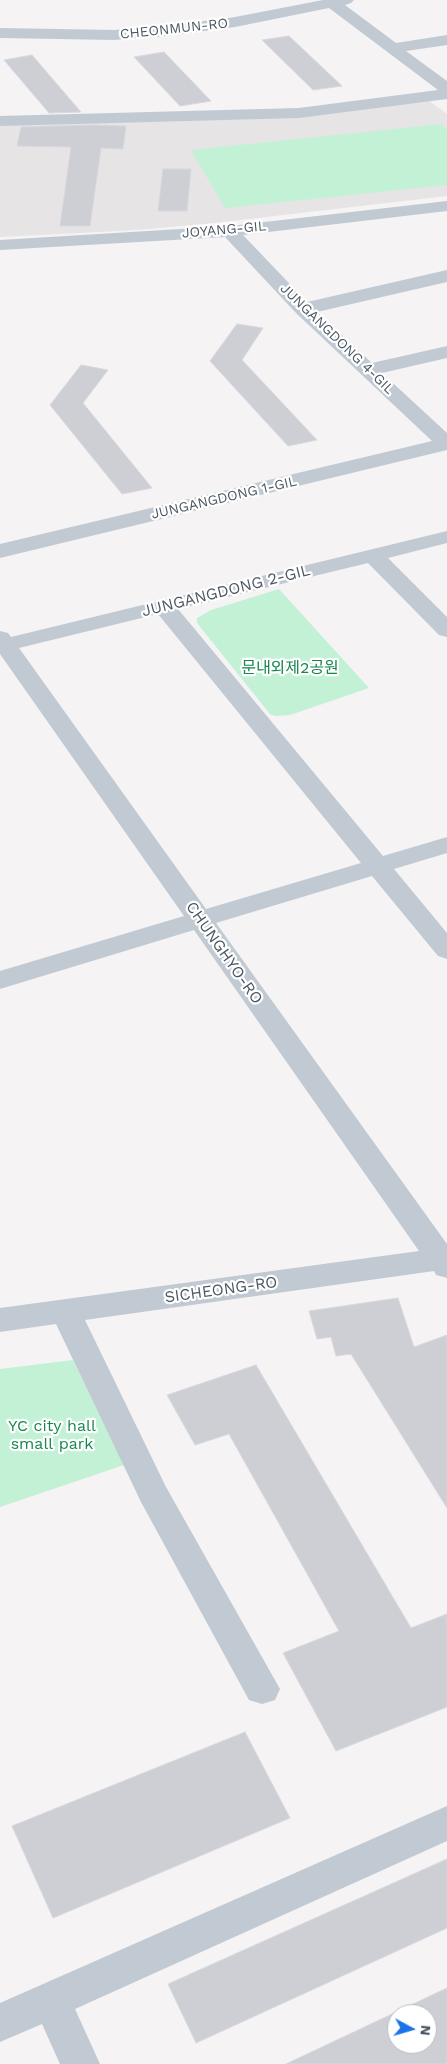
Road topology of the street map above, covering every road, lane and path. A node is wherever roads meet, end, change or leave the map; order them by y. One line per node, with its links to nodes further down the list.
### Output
1 (340, 2): 2 (street, CHEONMUN-RO); 4 (street)
2 (2, 26)
3 (447, 40): 4 (street)
4 (395, 48): 5 (street)
5 (447, 88)
6 (447, 94): 7 (street)
7 (0, 121)
8 (447, 206): 9 (street, JOYANG-GIL)
9 (230, 231): 10 (street, JOYANG-GIL); 12 (street, JUNGANGDONG 4-GIL)
10 (0, 245)
11 (447, 276): 12 (street)
12 (303, 309): 14 (street, JUNGANGDONG 4-GIL)
13 (447, 352): 14 (street)
14 (368, 370): 15 (street, JUNGANGDONG 4-GIL)
15 (447, 444): 17 (street, JUNGANGDONG 1-GIL)
16 (447, 537): 18 (street, JUNGANGDONG 2-GIL)
17 (0, 551)
18 (373, 555): 19 (street, JUNGANGDONG 2-GIL); 20 (street)
19 (163, 606): 21 (street, JUNGANGDONG 2-GIL); 23 (street)
20 (447, 630)
21 (4, 649): 24 (street, CHUNGHYO-RO)
22 (447, 845): 23 (street)
23 (378, 867): 24 (street); 25 (street)
24 (199, 919): 26 (street); 27 (street, CHUNGHYO-RO)
25 (447, 950)
26 (0, 980)
27 (445, 1262): 28 (street, SICHEONG-RO)
28 (65, 1311): 29 (street, SICHEONG-RO); 30 (street)
29 (0, 1320)
30 (262, 1689)
31 (447, 1823): 32 (street)
32 (51, 2000): 33 (street); 34 (street)
33 (0, 2023)
34 (80, 2064)

